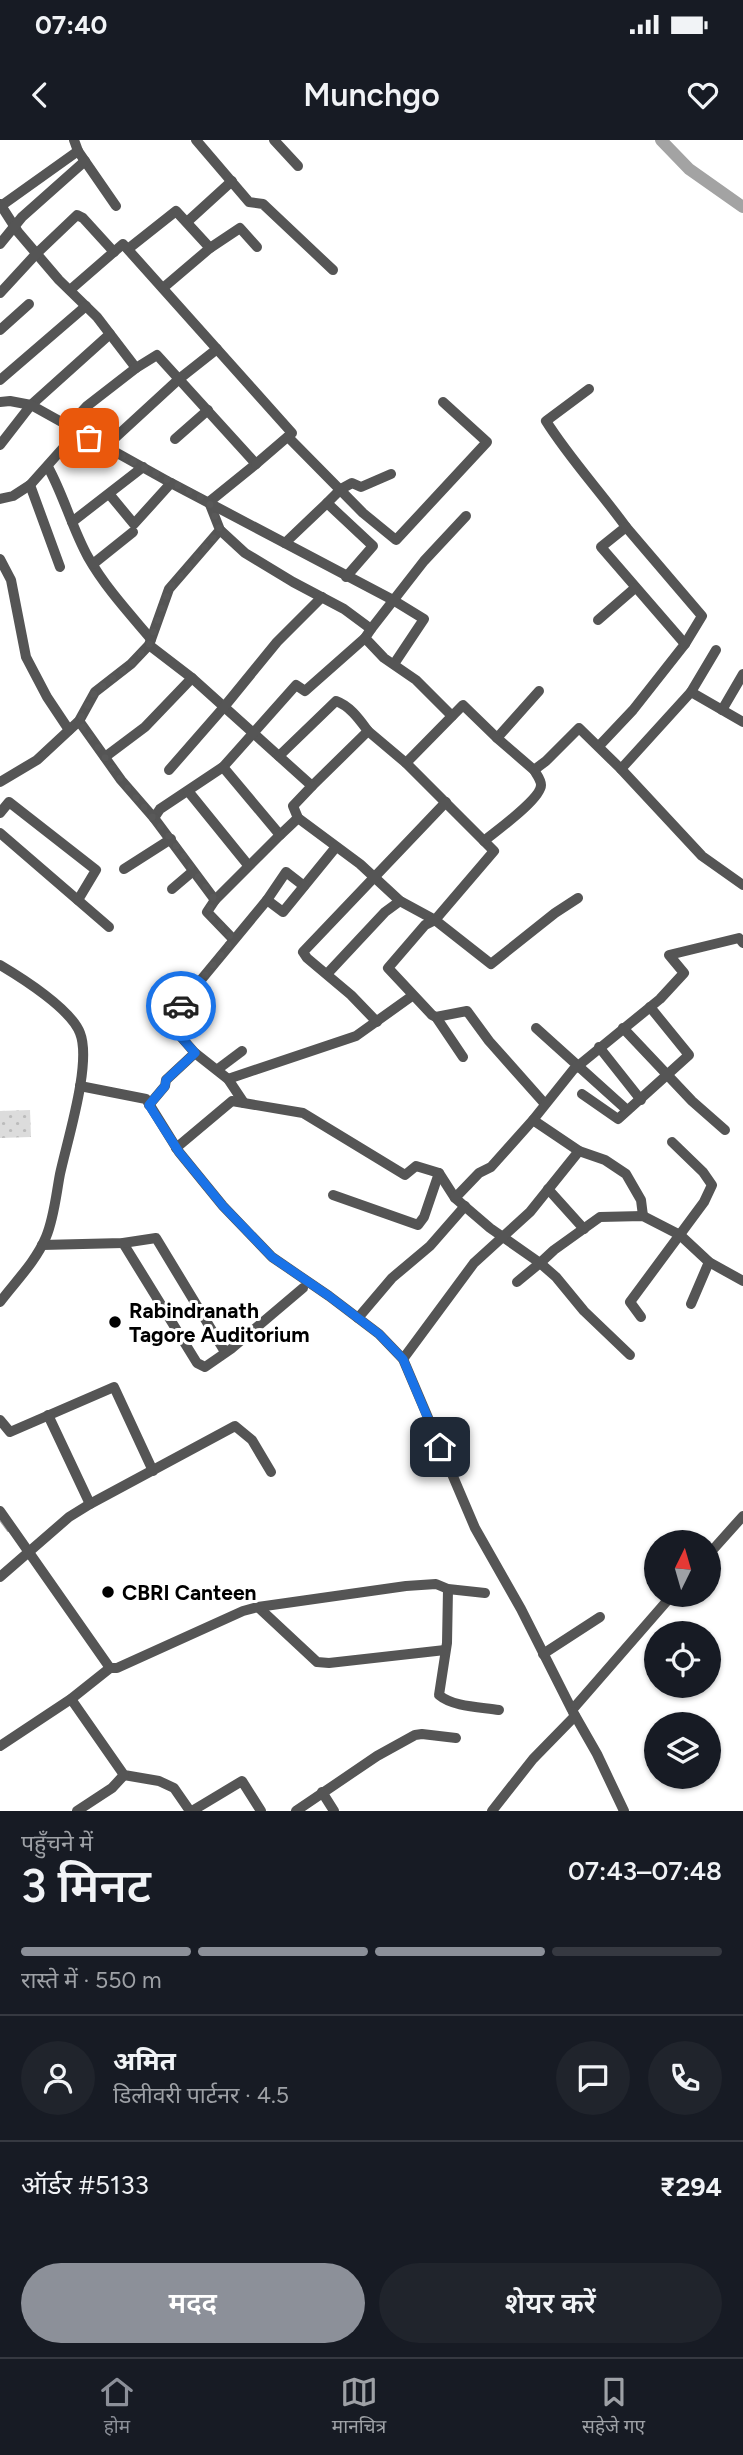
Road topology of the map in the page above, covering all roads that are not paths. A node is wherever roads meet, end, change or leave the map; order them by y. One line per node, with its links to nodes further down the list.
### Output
1 (74, 140): 4 (street)
2 (196, 140): 7 (street)
3 (274, 140): 6 (street)
4 (78, 151): 5 (street); 8 (street)
5 (85, 161): 9 (street); 11 (street)
6 (298, 166)
7 (232, 181): 10 (street); 18 (street)
8 (1, 205): 11 (street)
9 (116, 206)
10 (187, 222): 14 (street); 15 (street)
11 (15, 228): 12 (street); 17 (street)
12 (0, 244)
13 (257, 247): 14 (street)
14 (210, 248): 19 (street)
15 (128, 249): 16 (street); 19 (street)
16 (114, 252): 17 (street); 20 (street)
17 (36, 254): 20 (street); 21 (street)
18 (333, 270)
19 (163, 288): 26 (street)
20 (70, 290): 23 (street)
21 (0, 293)
22 (29, 304): 24 (street)
23 (86, 306): 25 (street); 29 (street)
24 (0, 330)
25 (110, 334): 27 (street); 33 (street)
26 (217, 349): 28 (street); 36 (street)
27 (136, 368): 28 (street); 35 (street)
28 (179, 379): 34 (street); 39 (street)
29 (0, 380)
30 (589, 389): 53 (street)
31 (0, 402): 33 (street)
32 (443, 402): 46 (street)
33 (30, 405): 35 (street); 38 (street)
34 (208, 410): 37 (street); 40 (street)
35 (73, 429): 39 (street); 41 (street)
36 (288, 437): 40 (street); 46 (street)
37 (174, 439)
38 (0, 444)
39 (104, 447): 42 (street)
40 (257, 464): 49 (street)
41 (48, 467): 45 (street); 52 (street)
42 (143, 467): 44 (street); 47 (street)
43 (391, 474): 46 (street)
44 (171, 484): 47 (street); 49 (street)
45 (30, 485): 48 (street); 59 (street)
46 (341, 489): 50 (street)
47 (110, 495): 52 (street)
48 (0, 499)
49 (209, 502): 54 (street); 56 (street)
50 (327, 503): 56 (street); 60 (street)
51 (466, 516): 63 (street)
52 (72, 522): 58 (street)
53 (626, 527): 61 (street); 67 (street)
54 (220, 530): 62 (street); 66 (street)
55 (133, 532): 58 (street)
56 (285, 543): 60 (street)
57 (0, 559): 79 (street)
58 (93, 564): 66 (street)
59 (60, 567)
60 (346, 577): 63 (street)
61 (635, 588): 64 (street); 67 (street)
62 (322, 597): 65 (street); 74 (street)
63 (393, 600): 65 (street); 69 (street)
64 (598, 620)
65 (368, 633): 69 (street); 81 (street)
66 (150, 642): 71 (street); 77 (street)
67 (685, 644): 83 (street)
68 (716, 650): 73 (street)
69 (394, 664): 76 (street)
70 (743, 674): 75 (street)
71 (192, 678): 74 (street); 85 (street)
72 (539, 691): 82 (street)
73 (691, 692): 75 (street); 88 (street)
74 (225, 707): 81 (street); 89 (street)
75 (722, 710): 78 (street)
76 (452, 716): 82 (street); 86 (street)
77 (79, 721): 79 (street); 85 (street)
78 (743, 722)
79 (69, 730): 91 (street)
80 (368, 731): 84 (street); 86 (street); 92 (street)
81 (254, 733): 84 (street); 87 (street)
82 (497, 738): 90 (street)
83 (598, 746): 88 (street); 90 (street)
84 (278, 755): 92 (street)
85 (105, 757): 96 (street)
86 (406, 763): 94 (street)
87 (223, 767): 93 (street); 99 (street)
88 (621, 769): 108 (street)
89 (169, 770)
90 (534, 770): 101 (street)
91 (0, 782)
92 (312, 786): 97 (street)
93 (188, 791): 96 (street); 103 (street)
94 (446, 802): 101 (street); 106 (street)
95 (0, 813): 111 (street)
96 (154, 818): 100 (street)
97 (298, 818): 99 (street); 102 (street)
98 (0, 833): 111 (street)
99 (280, 835): 103 (street)
100 (171, 839): 104 (street); 105 (street)
101 (484, 841): 115 (street)
102 (336, 847): 106 (street); 107 (street)
103 (248, 865): 112 (street)
104 (124, 869)
105 (192, 872): 109 (street); 112 (street)
106 (375, 877): 114 (street); 120 (street)
107 (304, 886): 113 (street); 113 (street)
108 (743, 886)
109 (172, 889)
110 (578, 898): 115 (street)
111 (78, 900): 116 (street)
112 (215, 900): 117 (street)
113 (267, 900): 117 (street)
114 (400, 901): 115 (street); 120 (street)
115 (435, 920): 121 (street)
116 (109, 927)
117 (233, 939): 129 (street)
118 (743, 943): 122 (street)
119 (0, 965): 135 (street)
120 (327, 974): 124 (street)
121 (412, 996): 123 (street); 124 (street)
122 (650, 1007): 126 (street); 133 (street)
123 (436, 1017): 130 (street); 139 (street)
124 (377, 1022): 134 (street)
125 (536, 1028): 131 (street)
126 (623, 1028): 127 (street); 133 (street)
127 (599, 1047): 131 (street); 137 (street)
128 (242, 1051): 132 (street)
129 (195, 1053): 132 (street); 140 (street)
130 (463, 1057)
131 (579, 1065): 139 (street); 141 (street)
132 (218, 1069): 134 (street)
133 (669, 1074): 137 (street); 143 (street)
134 (228, 1079): 138 (street)
135 (80, 1086): 140 (street); 157 (street)
136 (582, 1094): 141 (street)
137 (641, 1100): 141 (street)
138 (244, 1103): 145 (street); 147 (street)
139 (545, 1104): 142 (street)
140 (149, 1105): 145 (street)
141 (627, 1110)
142 (533, 1120): 146 (street); 150 (street)
143 (725, 1130)
144 (672, 1142): 154 (street)
145 (176, 1148): 165 (street)
146 (579, 1151): 148 (street); 152 (street)
147 (439, 1173): 149 (street); 150 (street)
148 (548, 1189): 153 (street); 155 (street)
149 (332, 1195)
150 (455, 1198): 151 (street)
151 (465, 1206): 155 (street); 165 (street)
152 (643, 1216): 153 (street); 154 (street)
153 (583, 1229): 159 (street)
154 (680, 1235): 158 (street); 166 (street)
155 (502, 1237): 159 (street); 169 (street)
156 (123, 1243): 157 (street); 167 (street); 167 (street)
157 (42, 1245): 163 (street)
158 (709, 1262): 160 (street); 164 (street)
159 (540, 1263): 161 (street); 168 (street)
160 (743, 1280)
161 (517, 1282)
162 (303, 1288): 167 (street)
163 (0, 1302)
164 (691, 1304)
165 (358, 1318): 169 (street)
166 (641, 1318)
167 (225, 1352)
168 (629, 1355)
169 (403, 1359): 186 (street)
170 (48, 1415): 171 (street); 172 (street); 174 (street)
171 (0, 1419)
172 (153, 1471): 173 (street); 174 (street)
173 (271, 1472)
174 (90, 1504): 178 (street)
175 (0, 1511): 178 (street)
176 (743, 1516): 177 (street)
177 (721, 1541)
178 (30, 1552): 179 (street); 187 (street)
179 (0, 1577)
180 (448, 1589): 181 (street); 182 (street); 185 (street)
181 (485, 1594)
182 (258, 1607): 185 (street); 187 (street)
183 (662, 1607): 190 (street)
184 (600, 1617): 186 (street)
185 (445, 1650): 189 (street)
186 (543, 1654): 190 (street)
187 (110, 1668): 188 (street)
188 (71, 1699): 192 (street); 193 (street)
189 (499, 1710)
190 (573, 1713): 200 (street); 201 (street)
191 (456, 1738): 194 (street)
192 (0, 1746)
193 (124, 1775): 195 (street); 196 (street)
194 (322, 1792): 198 (street); 199 (street)
195 (77, 1811)
196 (191, 1811): 197 (street)
197 (261, 1811)
198 (296, 1811)
199 (334, 1811)
200 (492, 1811)
201 (624, 1811)

